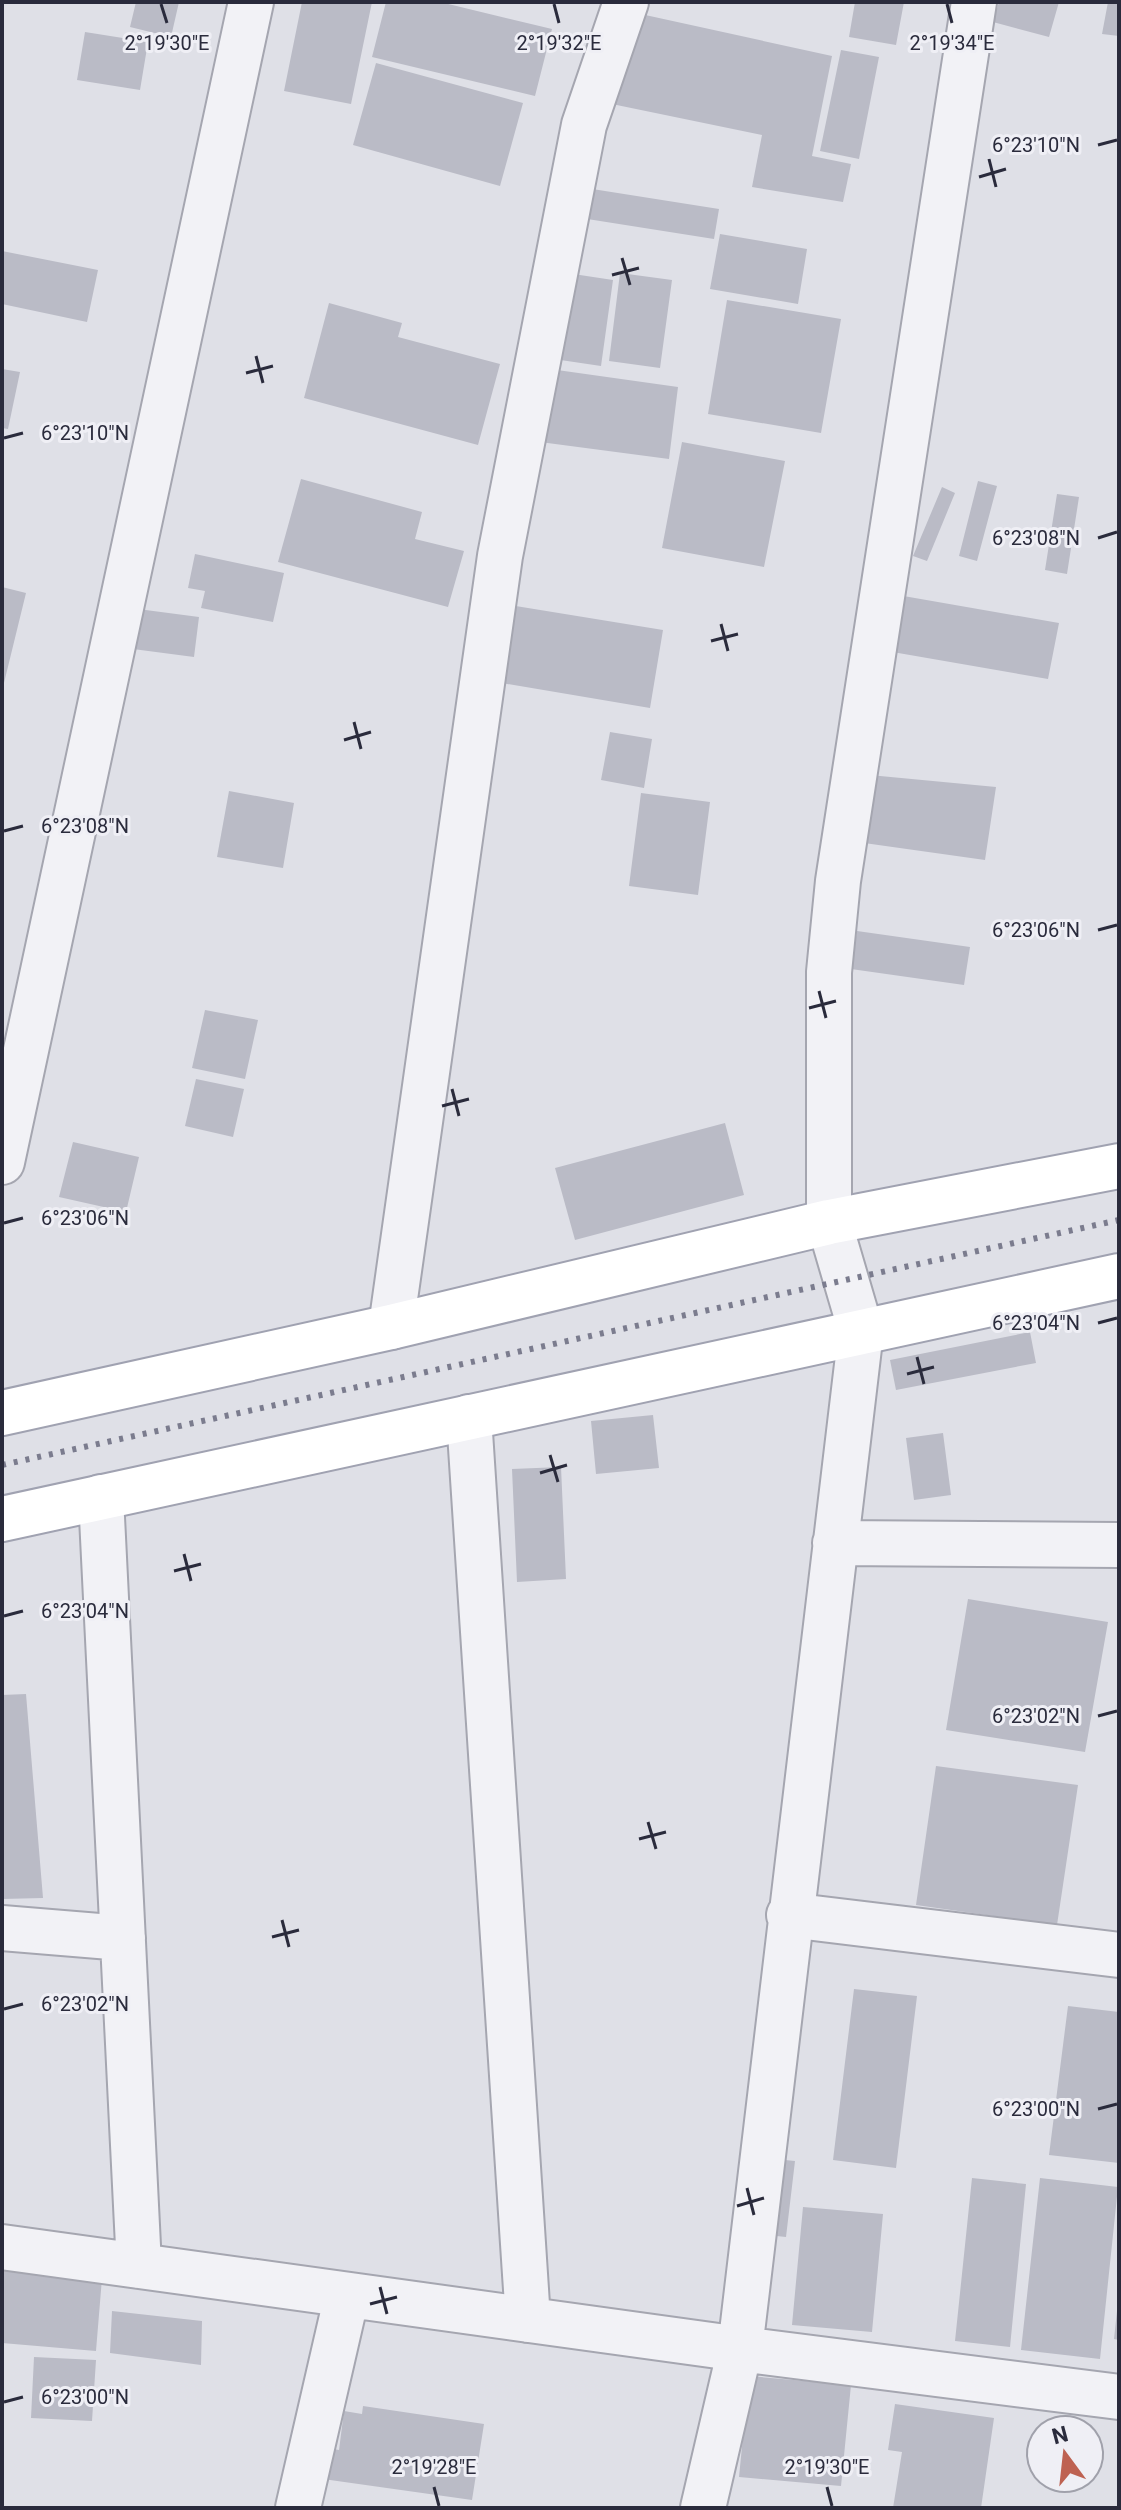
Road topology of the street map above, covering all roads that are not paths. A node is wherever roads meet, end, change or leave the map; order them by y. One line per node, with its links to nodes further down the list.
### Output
1 (251, 2): 4 (street)
2 (626, 2): 8 (street)
3 (974, 2): 6 (street)
4 (2, 1162)
5 (1119, 1166): 6 (main road)
6 (829, 1222): 8 (main road); 9 (street)
7 (1119, 1276): 9 (main road)
8 (391, 1327): 10 (main road)
9 (861, 1331): 11 (main road); 14 (street)
10 (2, 1413)
11 (469, 1417): 12 (main road); 23 (street)
12 (101, 1497): 13 (main road); 18 (street)
13 (2, 1519)
14 (835, 1543): 15 (street); 16 (street)
15 (1119, 1545)
16 (789, 1915): 19 (street); 24 (street)
17 (2, 1928): 18 (street)
18 (123, 1938): 21 (street)
19 (1119, 1955)
20 (2, 2247): 21 (street)
21 (139, 2266): 22 (street)
22 (347, 2295): 23 (street); 26 (street)
23 (528, 2320): 24 (street)
24 (740, 2349): 25 (street); 27 (street)
25 (1119, 2397)
26 (298, 2508)
27 (703, 2508)

